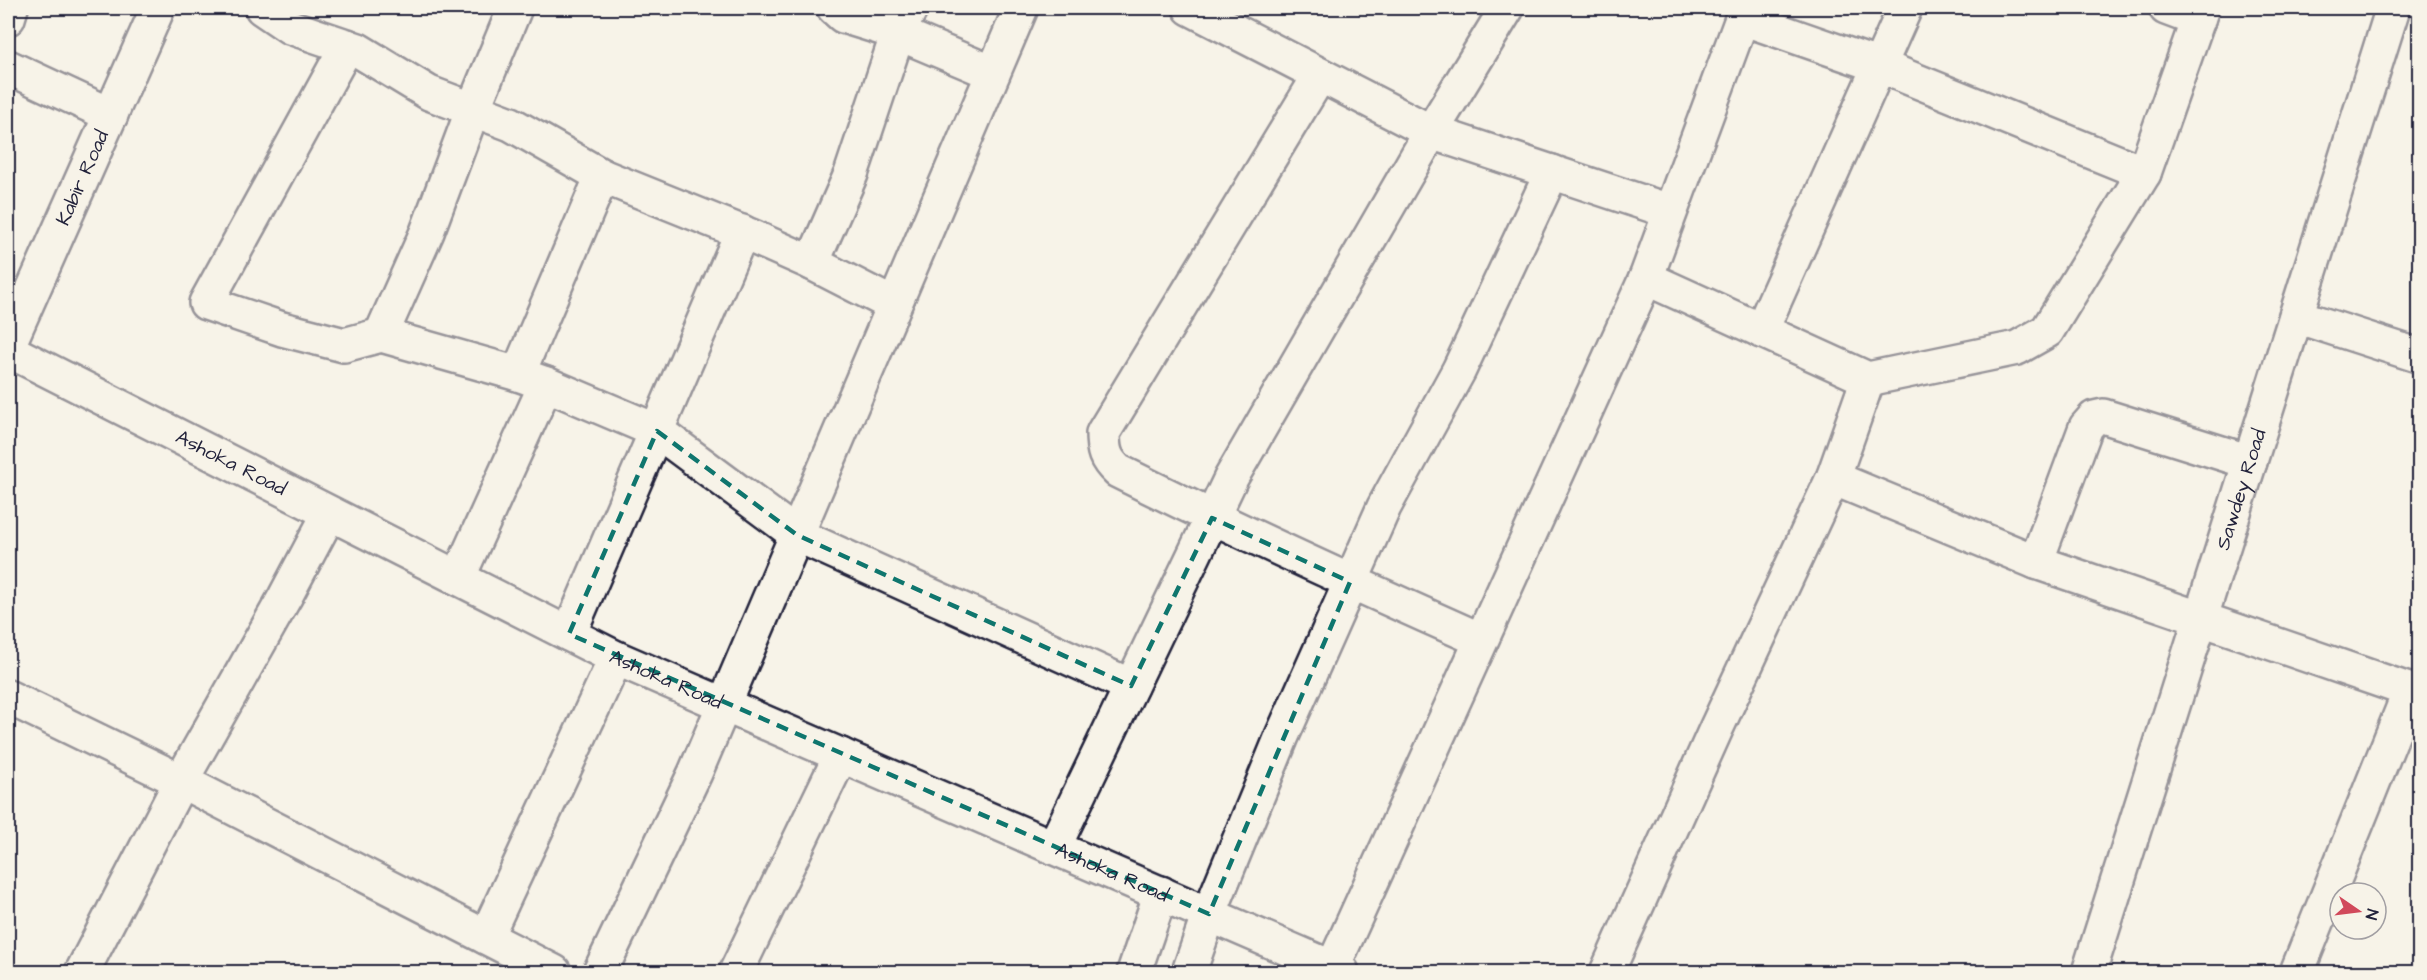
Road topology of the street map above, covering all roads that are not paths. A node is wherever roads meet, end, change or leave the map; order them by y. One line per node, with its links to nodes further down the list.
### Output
1 (11, 8): 15 (street)
2 (158, 8): 23 (street, Kabir Road)
3 (515, 8): 22 (street)
4 (834, 8): 16 (street)
5 (1021, 8): 20 (street)
6 (1190, 8): 14 (street)
7 (1508, 8): 24 (street)
8 (1905, 8): 18 (street)
9 (2166, 8): 13 (street)
10 (2393, 8): 33 (street, Sawdey Road)
11 (277, 12): 17 (street)
12 (1744, 13): 18 (street); 28 (street)
13 (2200, 14): 26 (street)
14 (1226, 16): 21 (street)
15 (8, 18)
16 (905, 20): 20 (street); 30 (street)
17 (347, 46): 22 (street); 35 (street)
18 (1880, 66): 26 (street); 34 (street)
19 (8, 67): 23 (street)
20 (993, 73): 32 (street)
21 (1320, 75): 24 (street); 44 (street)
22 (472, 110): 27 (street); 35 (street)
23 (111, 114): 36 (street, Kabir Road)
24 (1431, 132): 25 (street); 44 (street)
25 (1552, 172): 28 (street); 48 (street)
26 (2144, 173): 39 (street)
27 (602, 176): 29 (street); 38 (street)
28 (1669, 211): 31 (street)
29 (742, 232): 30 (street); 40 (street)
30 (812, 263): 32 (street)
31 (1646, 278): 34 (street); 51 (street)
32 (894, 305): 45 (street)
33 (2296, 316): 37 (street); 41 (street, Sawdey Road)
34 (1761, 331): 39 (street)
35 (381, 335): 38 (street)
36 (8, 348): 43 (street, Ashoka Road)
37 (2420, 356)
38 (532, 379): 40 (street); 47 (street)
39 (1868, 379): 42 (street)
40 (657, 431): 45 (street); 50 (street)
41 (2250, 462): 46 (street); 49 (street, Sawdey Road)
42 (1833, 478): 46 (street); 70 (street)
43 (329, 513): 47 (street, Ashoka Road); 58 (street)
44 (1212, 518): 48 (street); 53 (street)
45 (796, 535): 53 (street); 56 (street)
46 (2036, 561): 49 (street)
47 (458, 578): 50 (street, Ashoka Road)
48 (1350, 582): 51 (street); 61 (street)
49 (2201, 617): 54 (street); 71 (street, Sawdey Road)
50 (569, 634): 52 (street, Ashoka Road)
51 (1481, 640): 63 (street)
52 (616, 658): 56 (street, Ashoka Road); 62 (street)
53 (1131, 686): 59 (street)
54 (2415, 693): 72 (street)
55 (8, 697): 58 (street)
56 (724, 705): 57 (street, Ashoka Road); 66 (street)
57 (841, 755): 59 (street, Ashoka Road); 67 (street)
58 (181, 781): 62 (street); 64 (street)
59 (1054, 847): 60 (street, Ashoka Road)
60 (1161, 893): 61 (street, Ashoka Road); 68 (street)
61 (1209, 914): 63 (street, Ashoka Road); 69 (street)
62 (486, 937): 65 (street)
63 (1337, 970)
64 (82, 972)
65 (554, 972)
66 (600, 972)
67 (736, 972)
68 (1134, 972)
69 (1190, 972)
70 (1606, 972)
71 (2089, 972)
72 (2297, 972)

